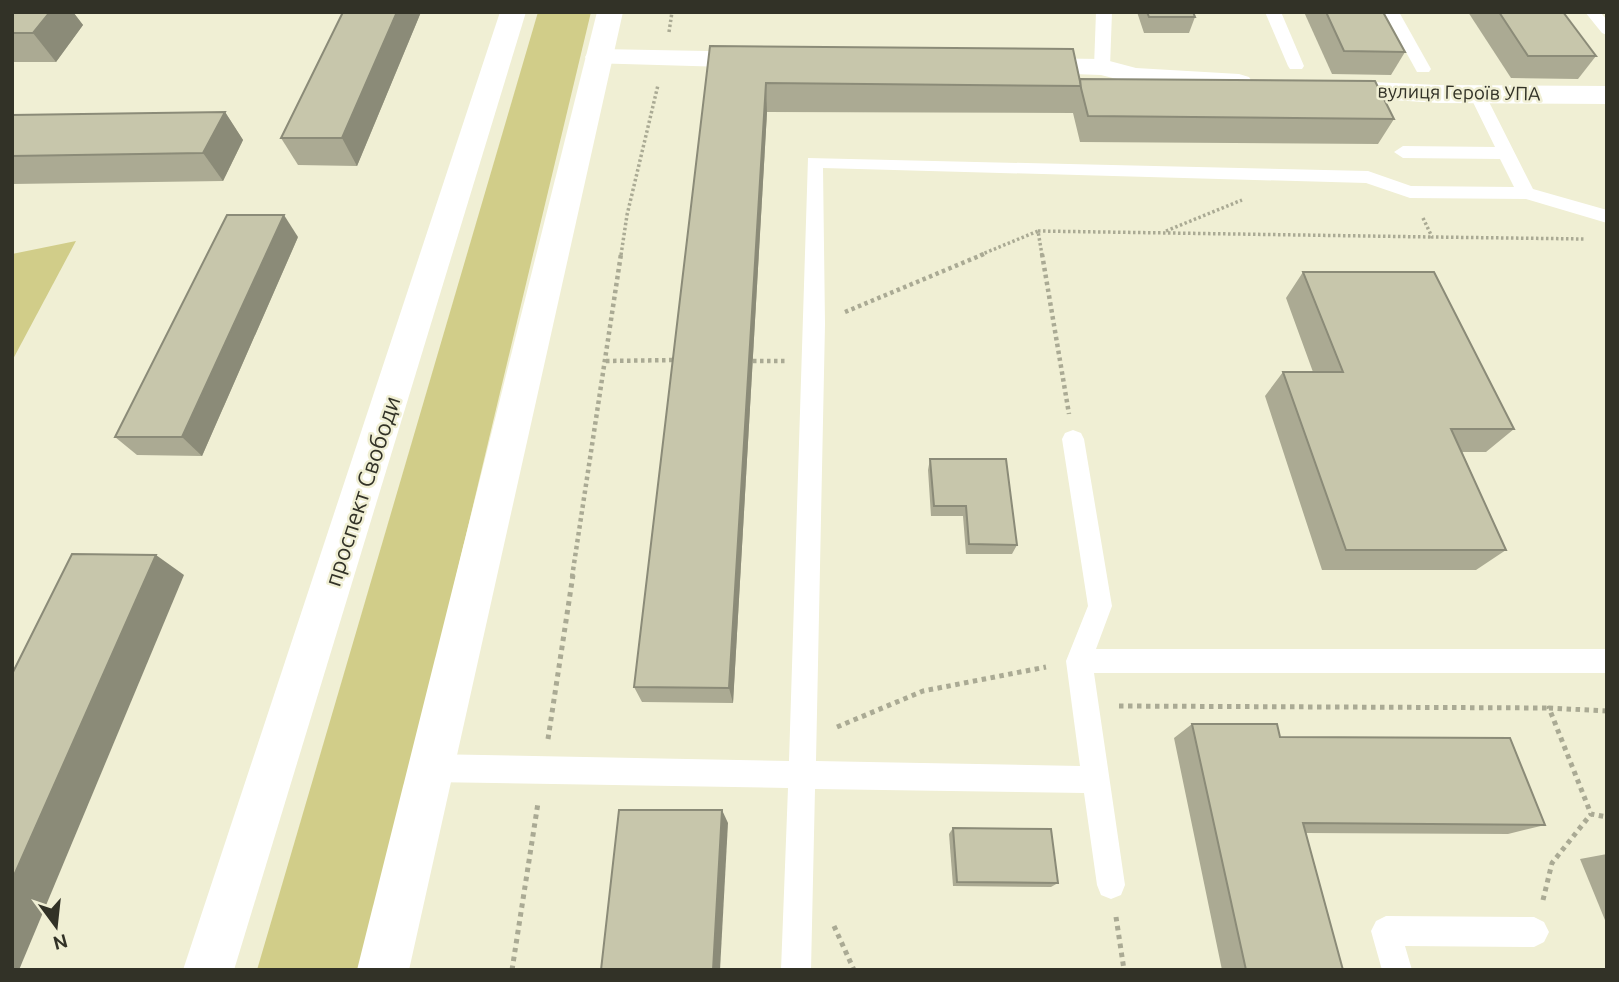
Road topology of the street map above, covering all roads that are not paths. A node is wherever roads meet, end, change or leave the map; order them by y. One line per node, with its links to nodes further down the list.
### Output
1 (513, 12): 28 (main road, проспект Свободи)
2 (610, 12): 8 (main road)
3 (1104, 12): 12 (lane)
4 (1273, 12): 11 (lane)
5 (1391, 12): 13 (lane)
6 (1592, 12): 7 (lane)
7 (1607, 30)
8 (599, 57): 9 (main road); 23 (main road)
9 (788, 61)
10 (992, 65): 12 (main road, вулиця Героїв УПА)
11 (1296, 66)
12 (1102, 67): 14 (main road, вулиця Героїв УПА)
13 (1423, 69)
14 (1476, 92): 15 (main road, вулиця Героїв УПА); 17 (lane)
15 (1607, 95)
16 (1403, 152): 17 (lane)
17 (1505, 153): 18 (lane)
18 (1526, 193): 19 (lane); 24 (lane)
19 (1607, 217)
20 (1073, 439): 21 (lane)
21 (1079, 661): 22 (lane); 25 (lane)
22 (1607, 661)
23 (429, 768): 24 (lane); 29 (main road)
24 (803, 775): 25 (lane); 30 (lane)
25 (1096, 780): 26 (lane)
26 (1111, 886)
27 (1534, 932): 31 (lane)
28 (208, 970)
29 (383, 970)
30 (796, 970)
31 (1397, 970)

